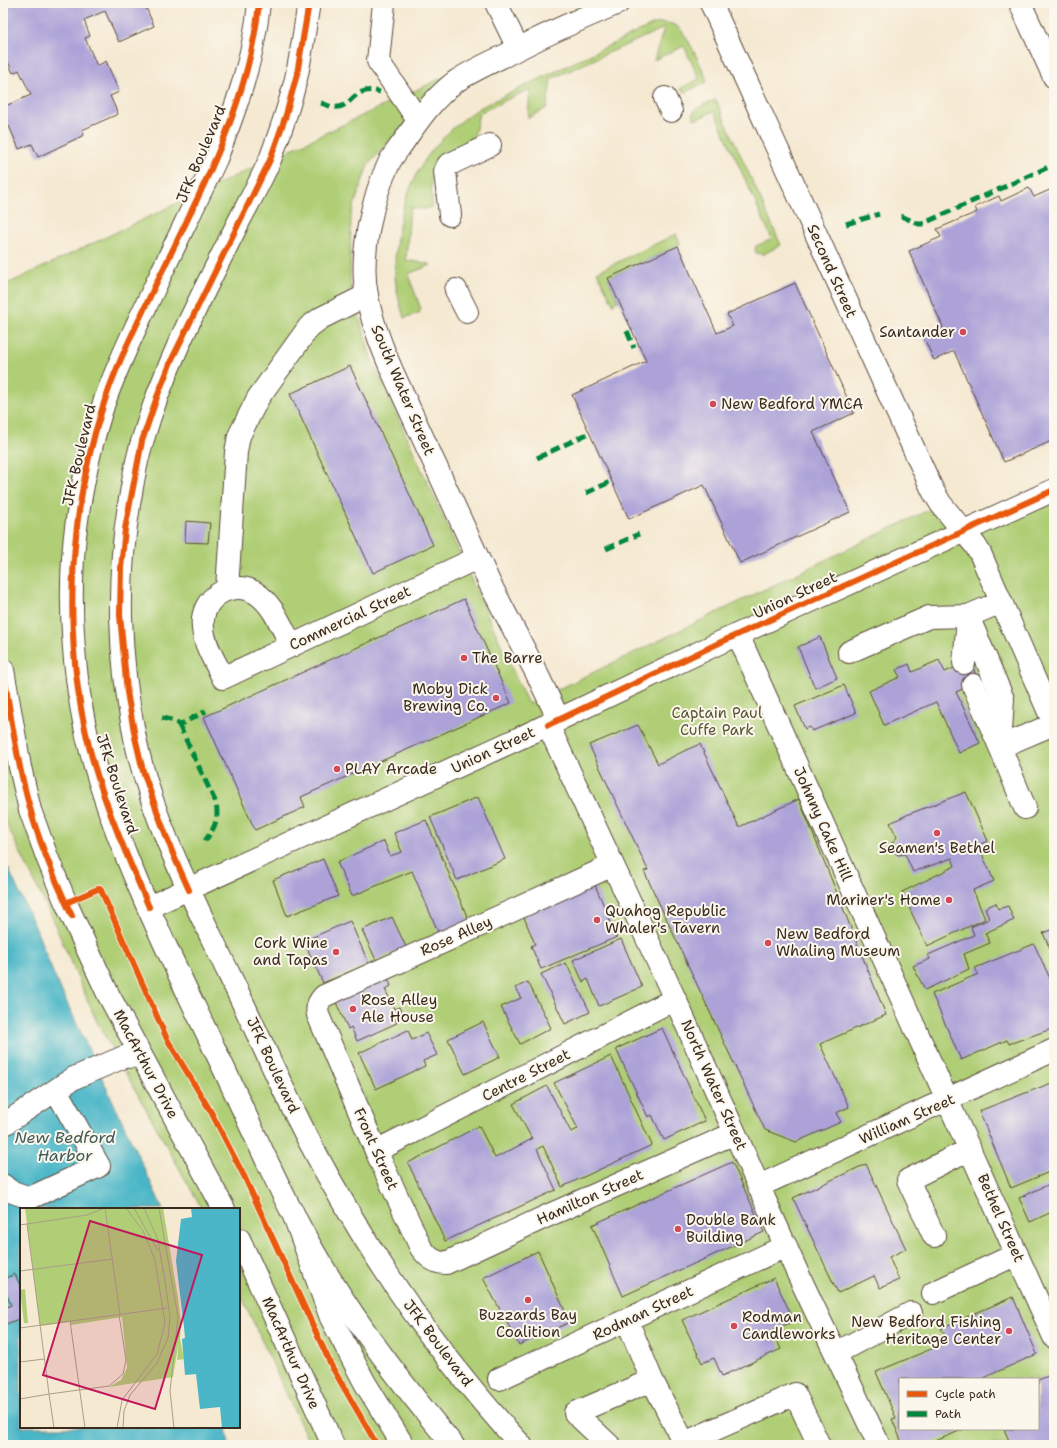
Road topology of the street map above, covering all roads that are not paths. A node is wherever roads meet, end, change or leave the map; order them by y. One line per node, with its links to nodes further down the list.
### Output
1 (259, 3): 34 (main road, JFK Boulevard)
2 (309, 3): 33 (main road, JFK Boulevard)
3 (384, 3): 10 (main road)
4 (496, 3): 8 (main road)
5 (618, 3): 8 (main road, South Water Street)
6 (711, 3): 17 (main road, Second Street)
7 (1020, 3): 9 (main road)
8 (518, 48): 10 (main road, South Water Street)
9 (1054, 77)
10 (418, 120): 14 (main road, South Water Street)
11 (490, 146): 12 (main road)
12 (450, 215)
13 (456, 290): 15 (main road)
14 (367, 295): 18 (main road, South Water Street); 19 (main road)
15 (467, 312)
16 (1054, 490): 17 (main road, Union Street)
17 (964, 532): 20 (main road, Second Street); 22 (main road, Union Street)
18 (477, 558): 23 (main road, Commercial Street); 29 (main road, South Water Street)
19 (227, 588): 23 (main road); 23 (main road, Commercial Street)
20 (1001, 602): 21 (main road); 28 (main road, Second Street)
21 (968, 616): 24 (main road); 25 (main road); 30 (main road)
22 (738, 635): 29 (main road, Union Street); 40 (main road, Johnny Cake Hill)
23 (292, 646)
24 (849, 652)
25 (964, 663)
26 (3, 670): 38 (main road, MacArthur Drive)
27 (973, 685): 30 (main road)
28 (1052, 715): 30 (main road)
29 (553, 723): 32 (main road, North Water Street); 33 (main road, Union Street)
30 (1000, 747): 31 (main road)
31 (1025, 808)
32 (613, 865): 35 (main road, North Water Street); 36 (main road, Rose Alley)
33 (189, 890): 34 (main road, Union Street); 65 (main road, JFK Boulevard)
34 (149, 907): 48 (main road, JFK Boulevard)
35 (675, 999): 42 (main road, North Water Street); 44 (main road, Centre Street)
36 (321, 1020): 44 (main road, Front Street)
37 (1054, 1050): 40 (main road, William Street)
38 (142, 1056): 39 (main road); 47 (main road, MacArthur Drive)
39 (56, 1090): 41 (main road); 45 (main road)
40 (948, 1100): 43 (main road, Bethel Street); 46 (main road, William Street)
41 (3, 1125)
42 (735, 1133): 46 (main road, North Water Street); 53 (main road, Hamilton Street)
43 (970, 1149): 49 (main road); 52 (main road, Bethel Street)
44 (376, 1151): 53 (main road, Front Street)
45 (3, 1185)
46 (759, 1186): 51 (main road, North Water Street)
47 (223, 1208)
48 (293, 1213): 63 (main road); 64 (main road, JFK Boulevard)
49 (934, 1236)
50 (240, 1242): 62 (main road, MacArthur Drive)
51 (786, 1246): 56 (main road, Rodman Street); 58 (main road, North Water Street)
52 (1017, 1254): 54 (main road); 57 (main road, Bethel Street)
53 (446, 1263)
54 (933, 1292)
55 (912, 1313): 58 (main road)
56 (627, 1320): 59 (main road, Rodman Street); 60 (main road)
57 (1054, 1337)
58 (836, 1353): 68 (main road, North Water Street)
59 (499, 1379)
60 (652, 1380): 61 (main road); 66 (main road)
61 (684, 1444): 67 (main road)
62 (333, 1445)
63 (403, 1445)
64 (453, 1445)
65 (521, 1445)
66 (609, 1445)
67 (819, 1445)
68 (879, 1445)

